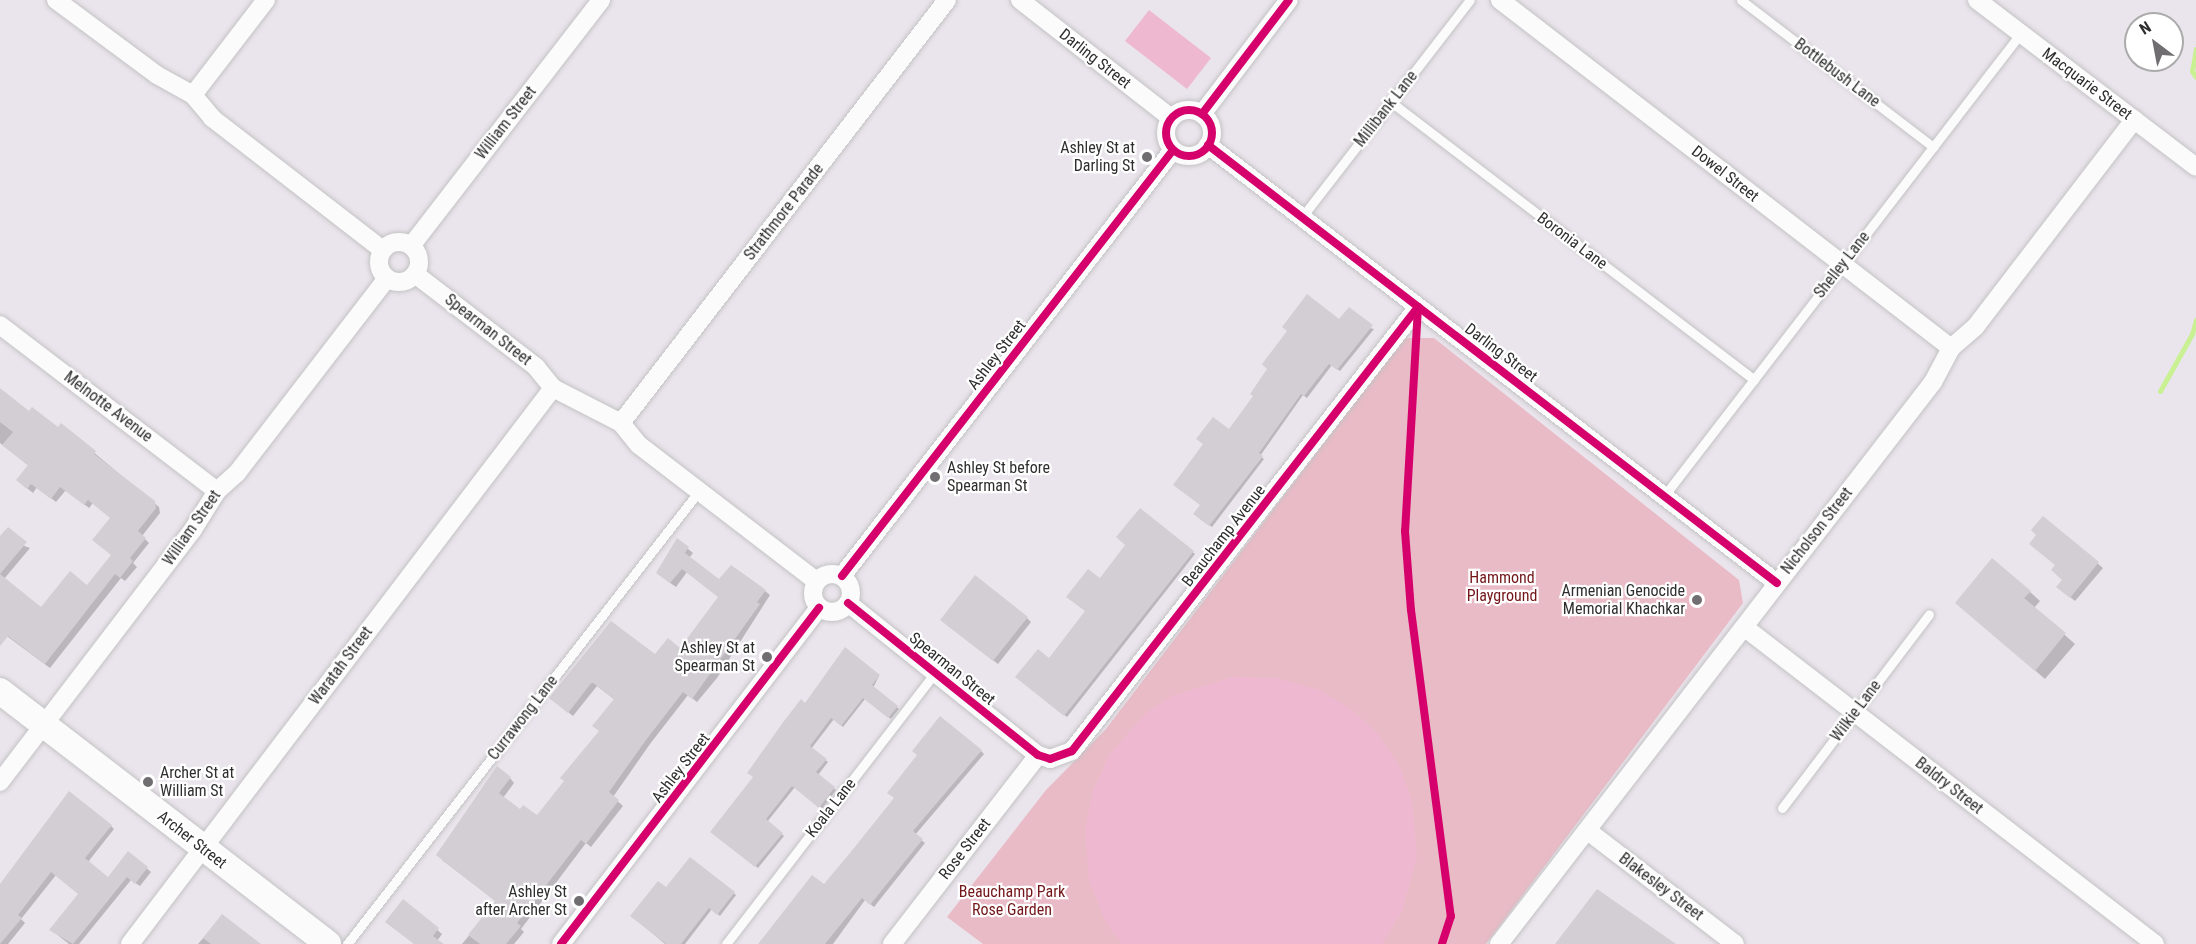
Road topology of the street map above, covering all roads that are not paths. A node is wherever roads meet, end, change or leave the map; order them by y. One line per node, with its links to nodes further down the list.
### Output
1 (56, 0): 12 (street)
2 (266, 0): 12 (street)
3 (601, 0): 22 (street, William Street)
4 (947, 0): 32 (street, Strathmore Parade)
5 (1020, 0): 15 (street, Darling Street)
6 (1288, 0): 14 (street)
7 (1470, 0): 13 (lane, Millibank Lane)
8 (1500, 0): 24 (street, Dowel Street)
9 (1741, 0): 18 (lane, Bottlebush Lane)
10 (1977, 0): 11 (street, Macquarie Street)
11 (2020, 33): 16 (street, Macquarie Street); 18 (lane, Shelley Lane)
12 (194, 95): 23 (street)
13 (1391, 102): 21 (lane, Millibank Lane); 30 (lane, Boronia Lane)
14 (1202, 114): 15 (street); 17 (street)
15 (1171, 118): 19 (street)
16 (2134, 120): 20 (street, Macquarie Street); 29 (street, Nicholson Street)
17 (1208, 145): 19 (street); 21 (street, Darling Street)
18 (1933, 147): 24 (lane, Shelley Lane)
19 (1173, 150): 36 (street, Ashley Street)
20 (2196, 168)
21 (1302, 217): 27 (street, Darling Street)
22 (411, 246): 23 (street); 25 (street)
23 (383, 250): 26 (street)
24 (1843, 264): 29 (street, Dowel Street); 30 (lane, Shelley Lane)
25 (415, 274): 26 (street); 31 (street, Spearman Street)
26 (387, 278): 33 (street, William Street)
27 (1418, 307): 35 (street, Darling Street); 47 (street, Beauchamp Avenue)
28 (0, 324): 33 (street, Melnotte Avenue)
29 (1951, 348): 38 (street, Nicholson Street)
30 (1754, 380): 35 (lane, Shelley Lane)
31 (553, 388): 32 (street, Spearman Street); 51 (street, Waratah Street)
32 (621, 423): 34 (street, Spearman Street)
33 (217, 490): 46 (street, William Street)
34 (699, 491): 37 (street, Spearman Street); 54 (lane, Currawong Lane)
35 (1664, 496): 38 (street, Darling Street)
36 (842, 576): 37 (street); 39 (street)
37 (816, 581): 40 (street)
38 (1777, 583): 42 (street, Nicholson Street)
39 (848, 603): 40 (street); 43 (street, Spearman Street)
40 (819, 608): 55 (street, Ashley Street)
41 (1929, 614): 45 (lane, Wilkie Lane)
42 (1744, 627): 45 (street, Baldry Street); 50 (street, Nicholson Street)
43 (935, 673): 47 (street, Spearman Street); 56 (lane, Koala Lane)
44 (0, 691): 46 (main road, Archer Street)
45 (1855, 712): 49 (lane, Wilkie Lane); 60 (street, Baldry Street)
46 (43, 724): 48 (street, William Street); 51 (main road, Archer Street)
47 (1038, 755): 57 (street, Rose Street)
48 (0, 782)
49 (1782, 808)
50 (1588, 831): 58 (street, Nicholson Street); 59 (street, Blakesley Street)
51 (203, 848): 52 (street, Waratah Street); 53 (main road, Archer Street)
52 (130, 944)
53 (328, 944)
54 (347, 944)
55 (561, 944)
56 (726, 944)
57 (892, 944)
58 (1500, 944)
59 (1735, 944)
60 (2156, 944)

